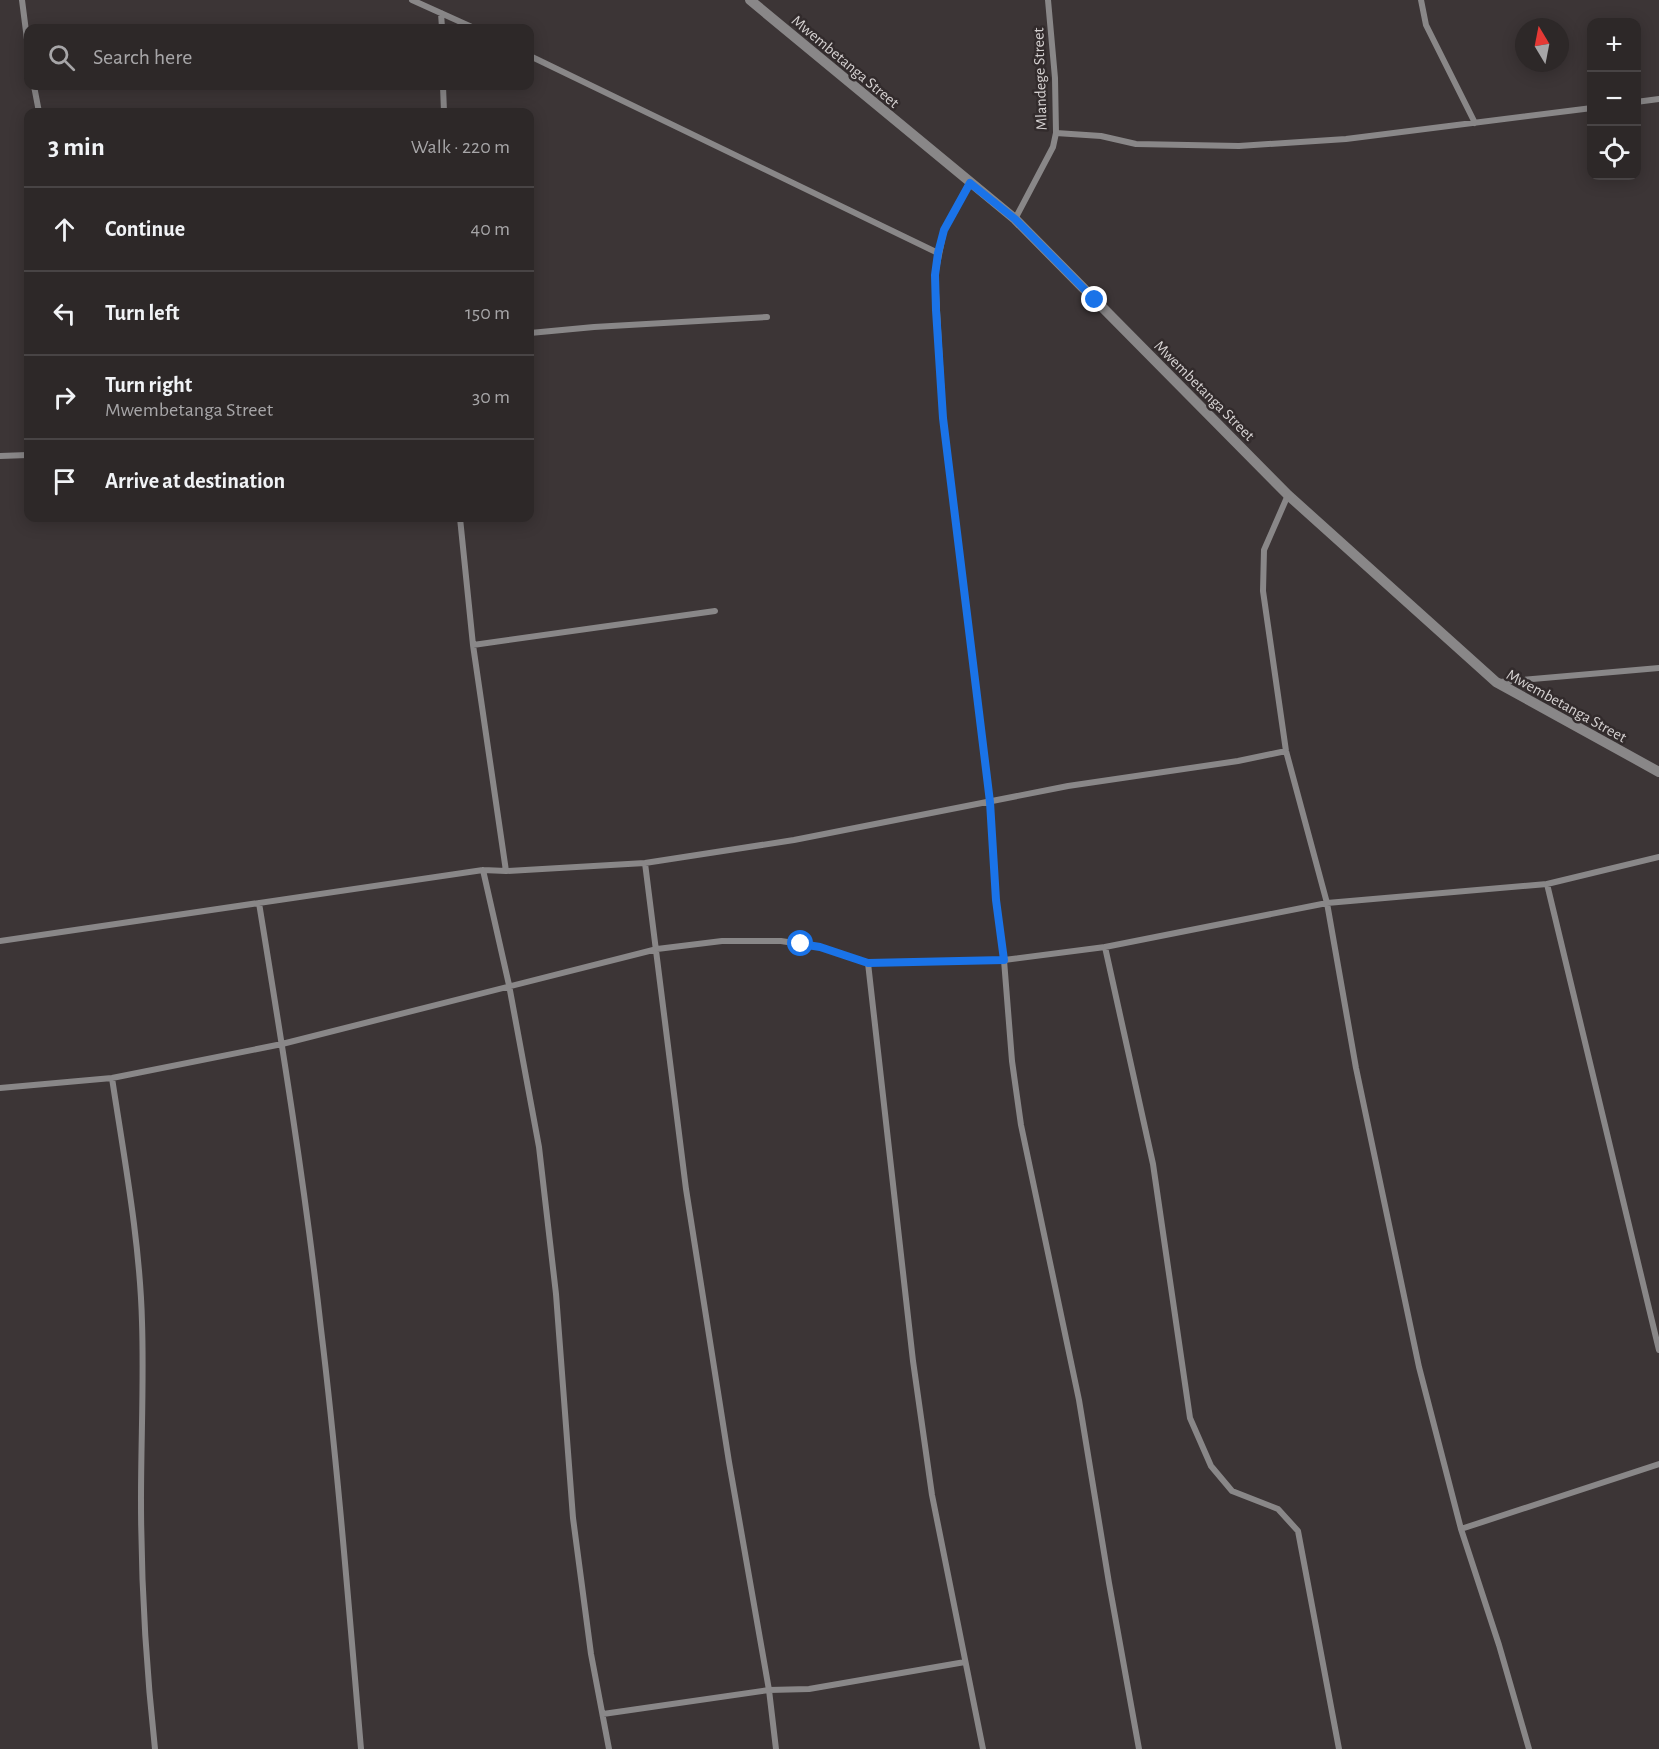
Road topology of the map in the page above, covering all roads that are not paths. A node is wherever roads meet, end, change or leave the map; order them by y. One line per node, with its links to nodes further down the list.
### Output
1 (22, 0): 7 (street)
2 (412, 0): 6 (street)
3 (750, 0): 20 (street, Mwembetanga Street)
4 (1048, 0): 19 (street, Mlandege Street)
5 (1421, 0): 18 (street)
6 (441, 13): 8 (street); 9 (street)
7 (25, 24)
8 (442, 24)
9 (465, 24)
10 (534, 58): 22 (street)
11 (35, 90): 15 (street)
12 (443, 90): 16 (street)
13 (1659, 99): 14 (street)
14 (1641, 101)
15 (38, 108)
16 (444, 108)
17 (1587, 109): 18 (street)
18 (1475, 123): 19 (street)
19 (1056, 133): 21 (street, Mlandege Street)
20 (970, 183): 21 (street, Mwembetanga Street); 22 (street)
21 (1015, 219): 27 (street, Mwembetanga Street)
22 (938, 253): 35 (street)
23 (766, 317): 24 (street)
24 (534, 333)
25 (24, 455): 26 (street)
26 (0, 456)
27 (1288, 495): 32 (street, Mwembetanga Street); 33 (street)
28 (460, 522): 30 (street)
29 (715, 611): 30 (street)
30 (473, 645): 39 (street)
31 (1659, 668): 32 (street)
32 (1496, 682): 34 (street, Mwembetanga Street)
33 (1286, 751): 35 (street); 42 (street)
34 (1659, 772)
35 (990, 802): 37 (street); 46 (street)
36 (1659, 857): 40 (street)
37 (645, 863): 39 (street); 45 (street)
38 (483, 870): 39 (street); 41 (street); 48 (street)
39 (506, 872)
40 (1547, 884): 42 (street); 52 (street)
41 (259, 903): 43 (street); 49 (street)
42 (1328, 903): 44 (street); 54 (street)
43 (0, 941)
44 (1104, 947): 46 (street); 64 (street)
45 (657, 949): 47 (street); 48 (street); 56 (street)
46 (1004, 960): 47 (street); 63 (street)
47 (868, 963): 55 (street)
48 (509, 986): 49 (street); 57 (street)
49 (282, 1044): 50 (street); 59 (street)
50 (112, 1078): 51 (street); 58 (street)
51 (0, 1088)
52 (1659, 1350)
53 (1659, 1464): 54 (street)
54 (1461, 1529): 65 (street)
55 (964, 1662): 56 (street); 62 (street)
56 (769, 1690): 57 (street); 61 (street)
57 (603, 1714): 60 (street)
58 (155, 1749)
59 (361, 1749)
60 (609, 1749)
61 (776, 1749)
62 (982, 1749)
63 (1139, 1749)
64 (1339, 1749)
65 (1529, 1749)

